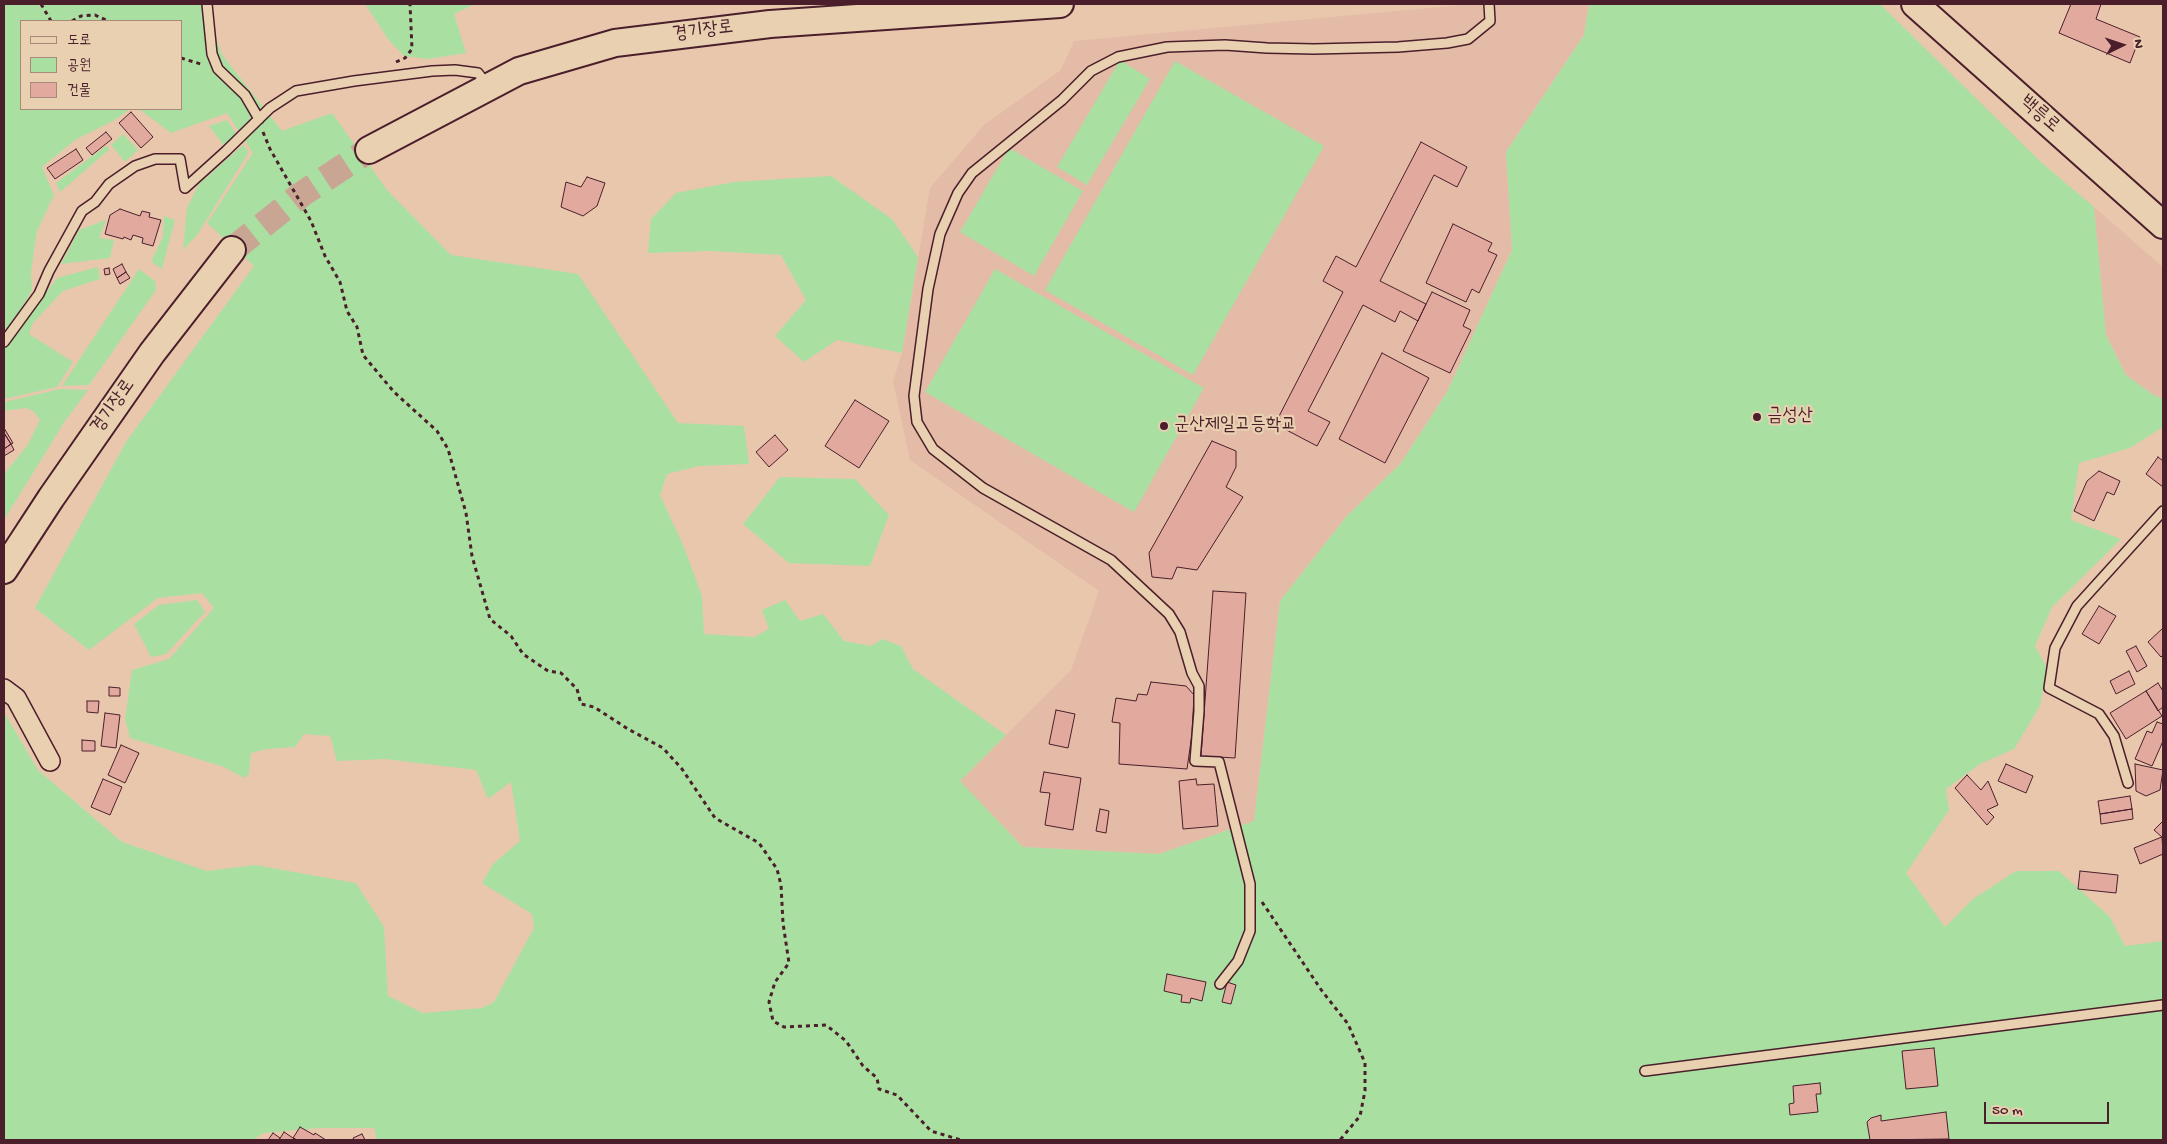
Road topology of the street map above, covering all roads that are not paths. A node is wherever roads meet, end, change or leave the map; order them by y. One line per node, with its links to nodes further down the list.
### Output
1 (207, 4): 6 (lane)
2 (1060, 4): 5 (street, 경기장로)
3 (1489, 4): 16 (lane)
4 (1915, 4): 8 (street, 백릉로)
5 (489, 87): 6 (lane); 7 (street, 경기장로)
6 (259, 119): 10 (lane)
7 (369, 150)
8 (2163, 225)
9 (232, 250): 12 (street, 경기장로)
10 (4, 342)
11 (2163, 511): 15 (lane)
12 (4, 570)
13 (4, 689): 14 (street)
14 (50, 761)
15 (2128, 784)
16 (1220, 984)
17 (2163, 1005): 18 (lane)
18 (1645, 1071)

